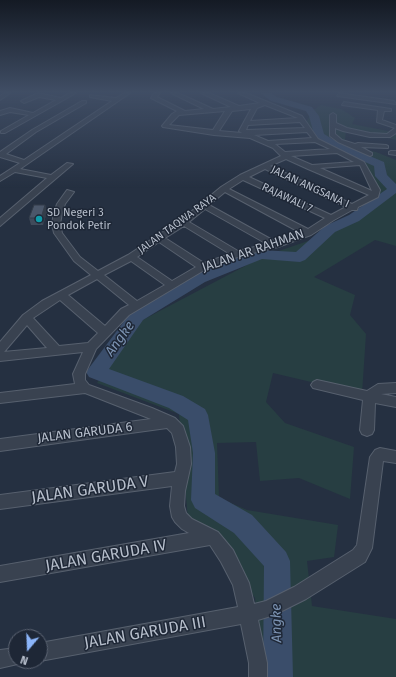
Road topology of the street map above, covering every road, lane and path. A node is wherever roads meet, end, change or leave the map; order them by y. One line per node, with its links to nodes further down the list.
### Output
1 (193, 124): 13 (street)
2 (332, 124): 23 (street)
3 (17, 125): 18 (street)
4 (46, 125): 27 (street)
5 (81, 125): 29 (street)
6 (166, 125): 13 (street)
7 (219, 125): 19 (street)
8 (245, 125): 20 (street)
9 (306, 125): 14 (street)
10 (333, 125): 15 (street)
11 (348, 125): 15 (street)
12 (351, 125): 16 (street)
13 (188, 130): 19 (street)
14 (310, 130): 20 (street); 21 (street)
15 (345, 130): 17 (street)
16 (383, 130)
17 (396, 130)
18 (2, 132)
19 (214, 133): 20 (street)
20 (247, 135): 22 (street)
21 (316, 140): 22 (street); 25 (street)
22 (266, 143): 28 (street)
23 (349, 144): 24 (street); 26 (street)
24 (386, 147)
25 (340, 151): 28 (street); 30 (street)
26 (370, 154)
27 (1, 155): 29 (street)
28 (285, 155): 32 (street, JALAN TAQWA RAYA); 33 (street)
29 (25, 162): 34 (street)
30 (362, 163): 33 (street); 38 (street)
31 (69, 164): 35 (street)
32 (266, 167): 36 (street, JALAN TAQWA RAYA); 44 (street, JALAN ANGSANA I)
33 (309, 167): 39 (street)
34 (13, 170): 35 (street); 37 (street)
35 (52, 177): 47 (street)
36 (244, 177): 40 (street, JALAN TAQWA RAYA); 45 (street, RAJAWALI 7)
37 (0, 179)
38 (371, 179): 39 (street); 42 (street)
39 (342, 181): 42 (street)
40 (224, 189): 43 (street, JALAN TAQWA RAYA); 48 (street)
41 (70, 192): 54 (street)
42 (375, 195): 44 (street, JALAN AR RAHMAN)
43 (205, 206): 46 (street, JALAN TAQWA RAYA); 50 (street)
44 (354, 208): 45 (street, JALAN AR RAHMAN)
45 (331, 218): 48 (street, JALAN AR RAHMAN)
46 (184, 222): 49 (street, JALAN TAQWA RAYA); 51 (street)
47 (0, 223)
48 (308, 233): 50 (street, JALAN AR RAHMAN)
49 (160, 239): 52 (street, JALAN TAQWA RAYA); 53 (street)
50 (275, 245): 51 (street, JALAN AR RAHMAN)
51 (238, 254): 53 (street, JALAN AR RAHMAN)
52 (131, 257): 54 (street, JALAN TAQWA RAYA); 55 (street)
53 (203, 267): 55 (street, JALAN AR RAHMAN)
54 (96, 275): 56 (street, JALAN TAQWA RAYA); 57 (street)
55 (172, 285): 57 (street, JALAN AR RAHMAN)
56 (61, 295): 58 (street, JALAN TAQWA RAYA); 59 (street)
57 (137, 306): 59 (street, JALAN AR RAHMAN)
58 (27, 318): 61 (street, JALAN TAQWA RAYA); 62 (street)
59 (104, 332): 60 (street, JALAN AR RAHMAN)
60 (91, 347): 62 (street); 65 (street, JALAN AR RAHMAN)
61 (0, 349)
62 (56, 350): 63 (street)
63 (0, 358)
64 (318, 385): 67 (street)
65 (85, 388): 68 (street); 70 (street)
66 (396, 388): 67 (street)
67 (369, 396): 69 (street); 71 (street)
68 (0, 398)
69 (396, 402)
70 (170, 422): 72 (street, JALAN GARUDA 6); 74 (street)
71 (367, 430)
72 (0, 444)
73 (396, 457): 78 (street, JALAN GARUDA III)
74 (181, 478): 75 (street, JALAN GARUDA V); 76 (street)
75 (0, 502)
76 (213, 537): 77 (street, JALAN GARUDA IV); 78 (street)
77 (0, 574)
78 (249, 614): 79 (street, JALAN GARUDA III); 80 (street)
79 (48, 651)
80 (258, 677)

